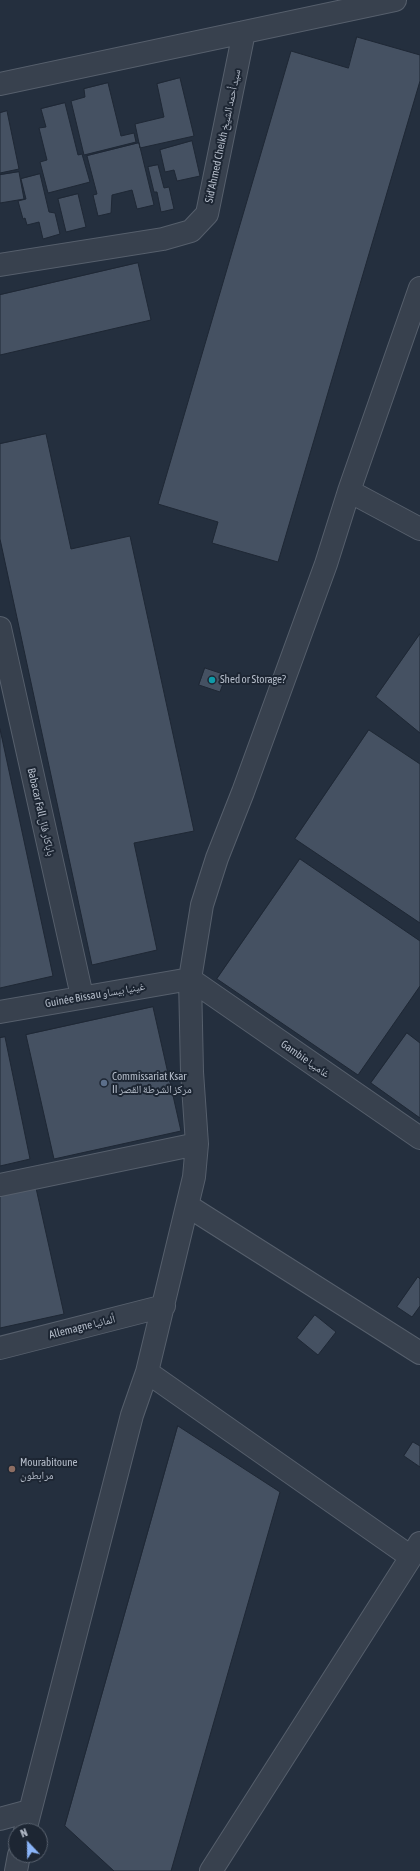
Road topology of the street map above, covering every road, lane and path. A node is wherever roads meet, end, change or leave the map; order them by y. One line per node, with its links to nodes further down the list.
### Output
1 (395, 0): 2 (street)
2 (244, 32): 3 (street); 4 (street, Sid'Ahmed Cheikh سيد أحمد الشيخ)
3 (0, 84)
4 (0, 265)
5 (420, 288): 6 (street)
6 (349, 491): 7 (street); 9 (street)
7 (420, 529)
8 (0, 628): 10 (street, Babacar Fall باباكار فال)
9 (190, 979): 10 (street, Guinée Bissau غينيا بيساو); 12 (street, Gambie غامبيا); 13 (street)
10 (82, 996): 11 (street, Guinée Bissau غينيا بيساو)
11 (0, 1012)
12 (420, 1138)
13 (197, 1144): 14 (street); 15 (street)
14 (0, 1185)
15 (188, 1206): 16 (street); 18 (street)
16 (164, 1306): 17 (street, Allemagne ألمانيا); 19 (street)
17 (0, 1348)
18 (420, 1353)
19 (147, 1372): 20 (street); 22 (street)
20 (416, 1550): 23 (street)
21 (0, 1819): 22 (street)
22 (27, 1821)
23 (211, 1871)

